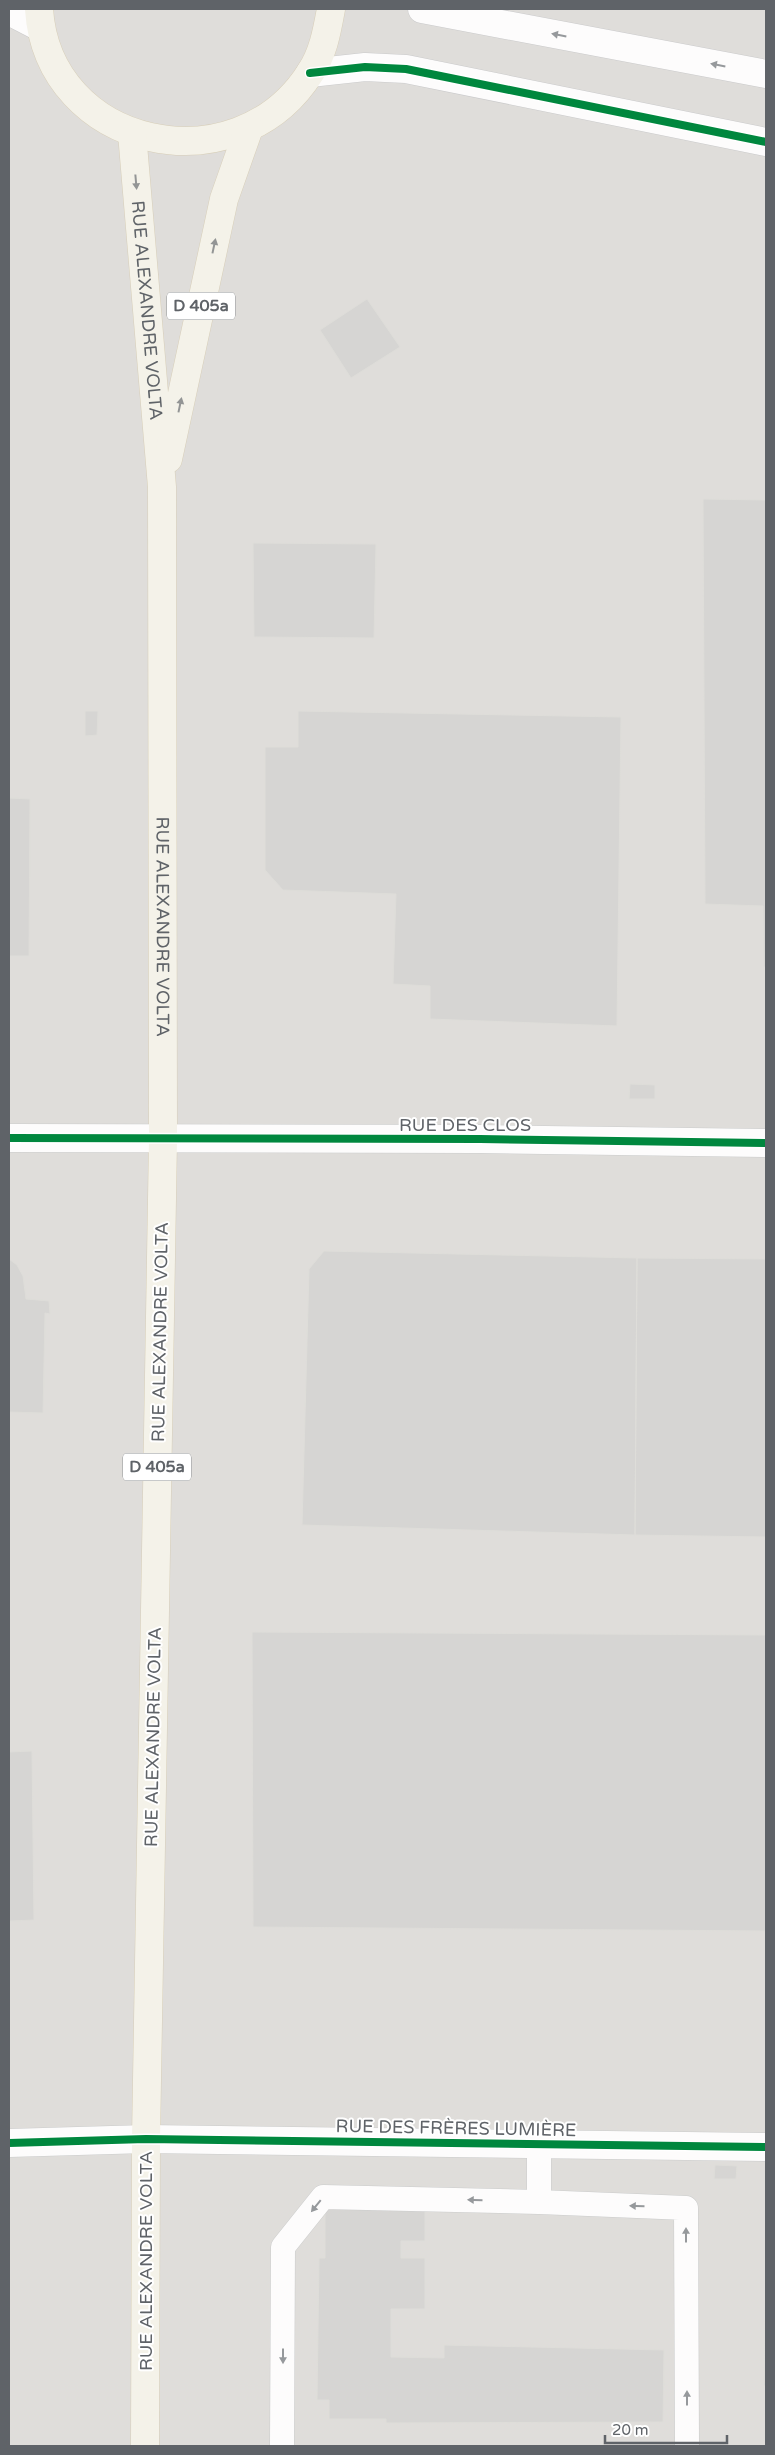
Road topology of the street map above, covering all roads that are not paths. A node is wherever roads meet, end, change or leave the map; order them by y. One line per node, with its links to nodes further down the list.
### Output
1 (331, 9): 5 (main road)
2 (422, 9): 6 (street, one-way to 2)
3 (9, 11): 4 (street)
4 (40, 18): 8 (main road)
5 (310, 73): 7 (main road); 9 (street)
6 (766, 74)
7 (249, 128): 8 (main road); 10 (main road, RUE ALEXANDRE VOLTA / D 405a, one-way to 7)
8 (132, 133): 10 (main road, RUE ALEXANDRE VOLTA / D 405a, one-way to 10)
9 (766, 142)
10 (162, 487): 12 (main road, RUE ALEXANDRE VOLTA / D 405a)
11 (9, 1138): 12 (street, RUE DES CLOS)
12 (163, 1140): 13 (street, RUE DES CLOS); 14 (main road, RUE ALEXANDRE VOLTA / D 405a)
13 (766, 1143)
14 (146, 2139): 15 (street, RUE DES FRÈRES LUMIÈRE); 16 (street, RUE DES FRÈRES LUMIÈRE); 19 (main road, RUE ALEXANDRE VOLTA / D 405a)
15 (9, 2143)
16 (539, 2144): 17 (street, RUE DES FRÈRES LUMIÈRE); 18 (lane)
17 (766, 2147)
18 (539, 2202): 20 (lane, one-way to 20); 21 (lane, one-way to 18)
19 (145, 2446)
20 (282, 2446)
21 (688, 2446)

